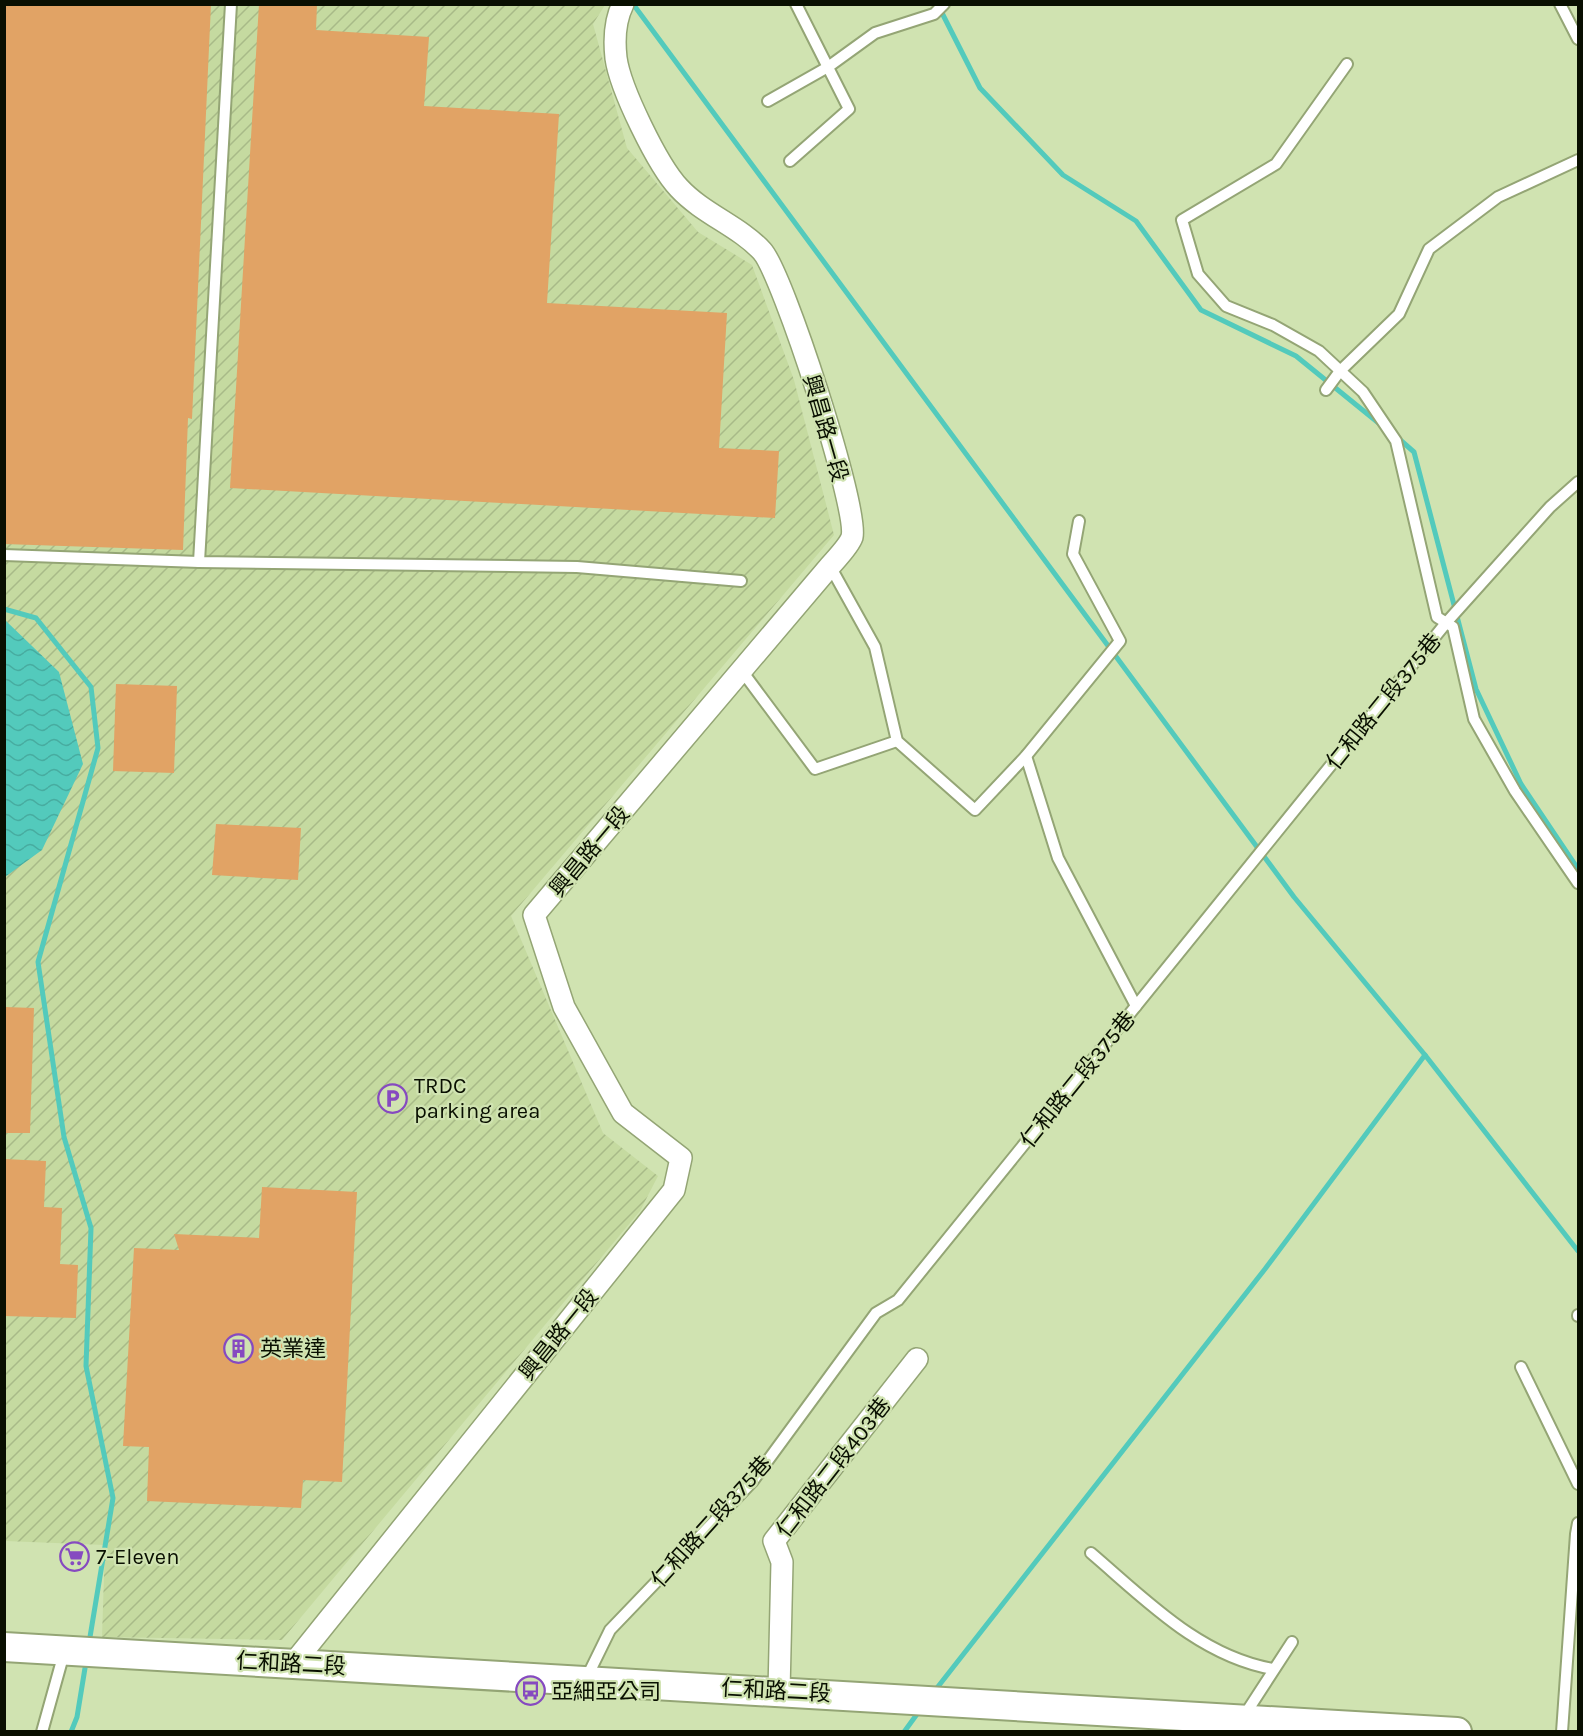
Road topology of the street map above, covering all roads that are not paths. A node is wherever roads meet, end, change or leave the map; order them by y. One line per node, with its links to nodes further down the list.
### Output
1 (231, 4): 17 (lane)
2 (623, 4): 18 (street, 興昌路一段)
3 (796, 4): 8 (lane)
4 (944, 4): 8 (lane)
5 (1560, 4): 6 (lane)
6 (1578, 39)
7 (1347, 64): 12 (lane)
8 (828, 67): 9 (lane); 11 (lane)
9 (768, 101)
10 (1578, 160): 12 (lane)
11 (790, 161)
12 (1337, 374): 13 (lane); 20 (lane)
13 (1326, 390)
14 (1578, 482): 20 (lane, 仁和路二段375巷)
15 (1079, 521): 23 (lane)
16 (4, 555): 17 (lane)
17 (200, 562): 19 (lane)
18 (830, 566): 21 (street, 興昌路一段); 22 (lane)
19 (741, 581)
20 (1448, 620): 24 (lane); 25 (lane, 仁和路二段375巷)
21 (742, 671): 22 (lane); 34 (street, 興昌路一段)
22 (897, 741): 23 (lane)
23 (1026, 756): 25 (lane)
24 (1578, 883)
25 (1136, 1006): 36 (lane, 仁和路二段375巷)
26 (917, 1359): 37 (street, 仁和路二段403巷)
27 (1521, 1367): 28 (lane)
28 (1578, 1484)
29 (1578, 1523): 41 (lane)
30 (1090, 1553): 35 (lane)
31 (1292, 1642): 35 (lane)
32 (4, 1647): 33 (main road, 仁和路二段)
33 (80, 1652): 34 (main road, 仁和路二段); 39 (lane)
34 (293, 1664): 36 (main road, 仁和路二段)
35 (1273, 1670): 38 (lane)
36 (586, 1679): 37 (main road, 仁和路二段)
37 (779, 1690): 38 (main road, 仁和路二段)
38 (1227, 1722): 40 (main road, 仁和路二段)
39 (42, 1731)
40 (1457, 1731)
41 (1562, 1731)

